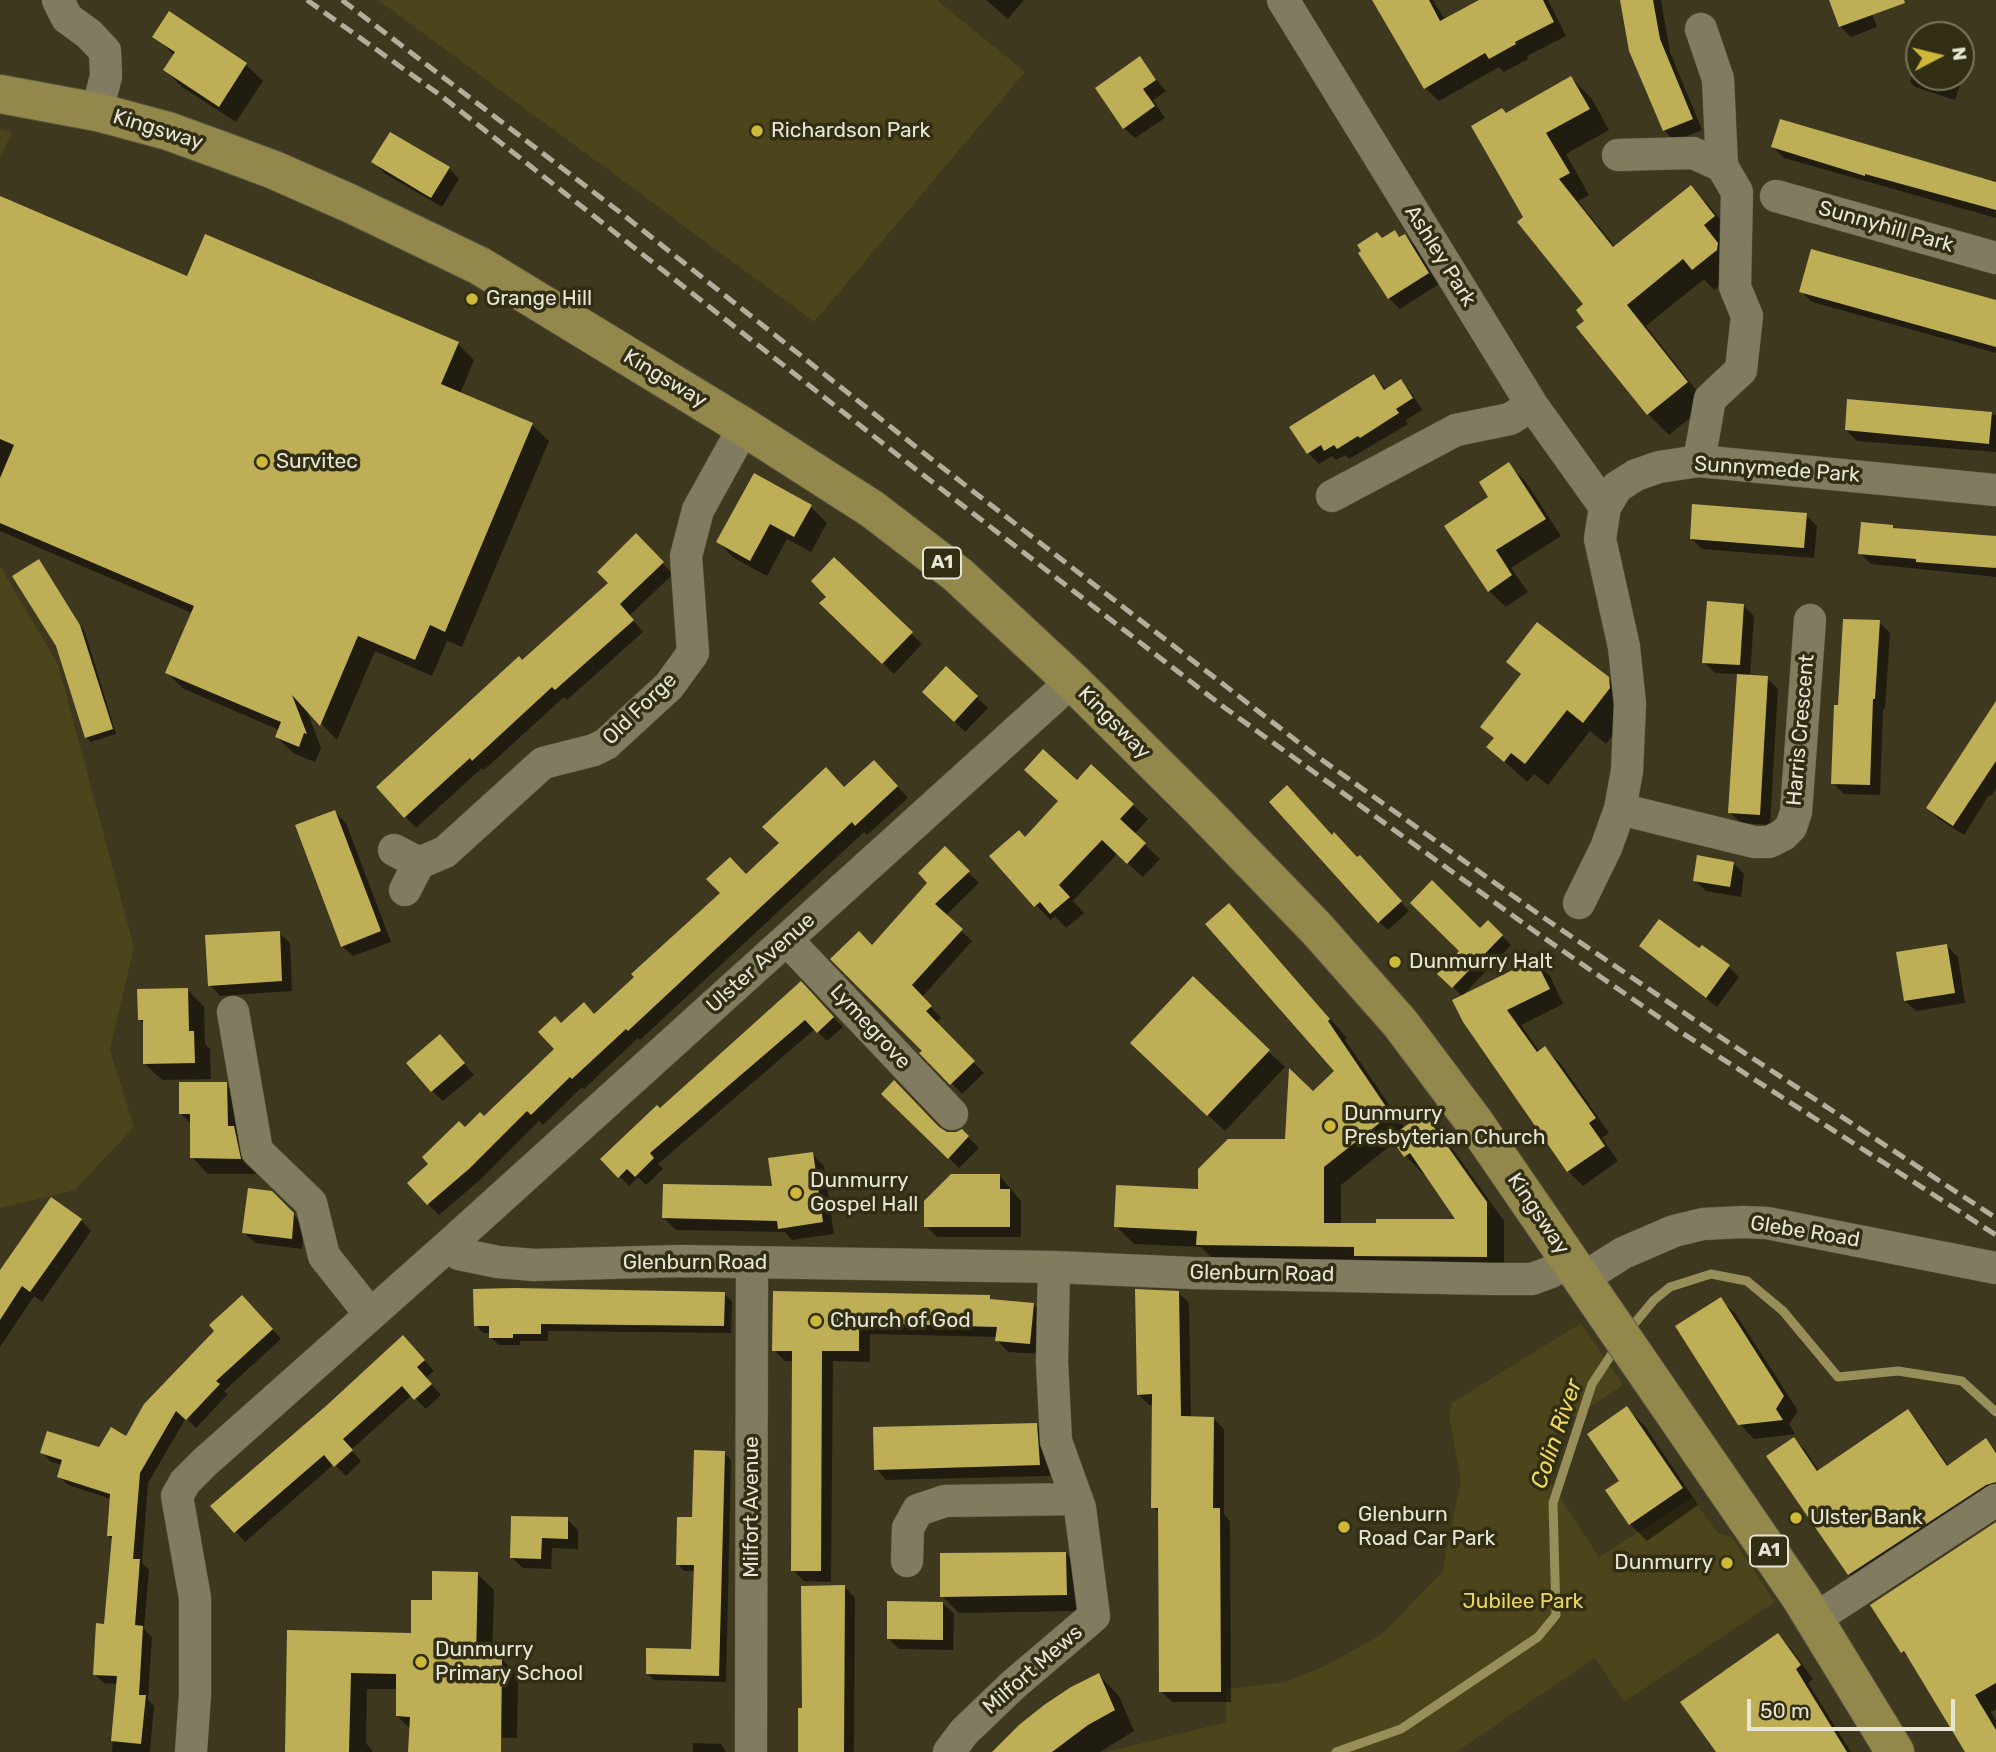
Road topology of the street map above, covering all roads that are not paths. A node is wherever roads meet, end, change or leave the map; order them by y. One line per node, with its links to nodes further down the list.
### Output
1 (58, 0): 5 (street)
2 (1283, 0): 10 (street, Ashley Park)
3 (1702, 29): 7 (street)
4 (0, 94): 5 (main road, Kingsway / A1)
5 (97, 112): 11 (main road, Kingsway / A1)
6 (1618, 155): 7 (street)
7 (1722, 166): 12 (street)
8 (1776, 196): 9 (street, Sunnyhill Park)
9 (1996, 258)
10 (1532, 405): 14 (street); 15 (street, Ashley Park)
11 (744, 427): 17 (main road, Kingsway / A1); 19 (street, Old Forge)
12 (1699, 461): 13 (street, Sunnymede Park); 15 (street, Sunnymede Park)
13 (1996, 490)
14 (1332, 496)
15 (1605, 507): 18 (street)
16 (1810, 620): 18 (street, Harris Crescent)
17 (1072, 681): 21 (street, Ulster Avenue); 28 (main road, Kingsway / A1)
18 (1620, 808): 20 (street)
19 (406, 868)
20 (1579, 903)
21 (787, 940): 23 (street, Lymegrove); 24 (street, Ulster Avenue)
22 (233, 1012): 29 (street)
23 (952, 1114)
24 (449, 1245): 25 (street, Glenburn Road); 29 (street)
25 (752, 1263): 26 (street, Glenburn Road); 35 (street, Milfort Avenue)
26 (1054, 1267): 28 (street, Glenburn Road); 30 (street, Milfort Mews)
27 (1996, 1268): 28 (street, Glebe Road)
28 (1576, 1270): 33 (main road, Kingsway / A1)
29 (370, 1314): 34 (street)
30 (1077, 1499): 32 (street); 36 (street, Milfort Mews)
31 (1996, 1500): 33 (street)
32 (907, 1561)
33 (1815, 1619): 37 (main road, Kingsway / A1)
34 (191, 1752)
35 (751, 1752)
36 (949, 1752)
37 (1895, 1752)

